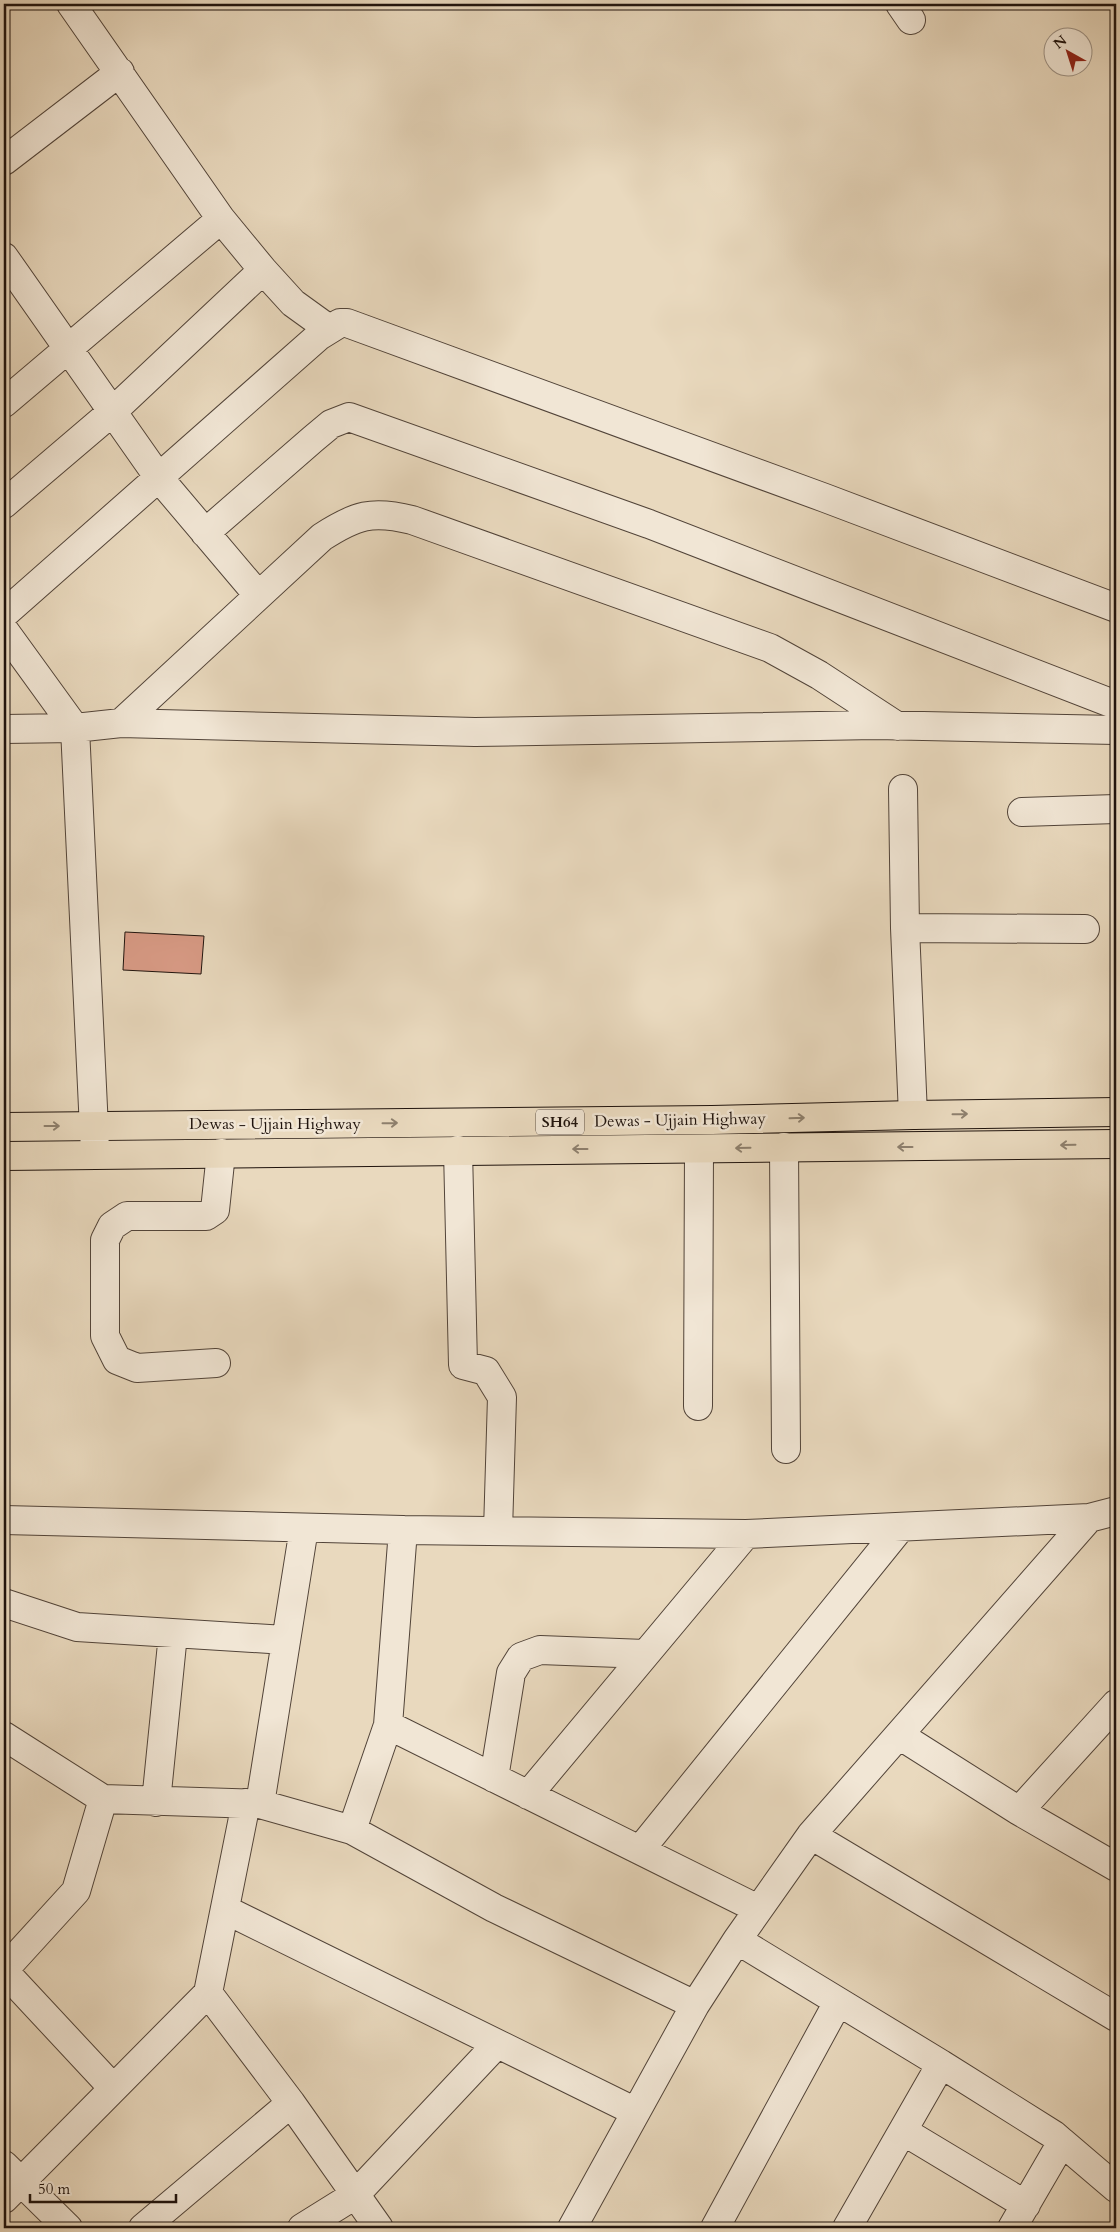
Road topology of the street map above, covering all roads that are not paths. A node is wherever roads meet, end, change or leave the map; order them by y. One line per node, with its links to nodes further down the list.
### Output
1 (71, 4): 2 (street)
2 (120, 72): 3 (street); 4 (street)
3 (4, 161)
4 (221, 219): 6 (street); 8 (street)
5 (4, 257): 8 (street)
6 (263, 270): 7 (street); 10 (street)
7 (329, 329): 11 (street); 15 (street)
8 (68, 349): 9 (street); 10 (street)
9 (4, 403)
10 (112, 412): 11 (street); 12 (street)
11 (159, 478): 13 (street); 16 (street)
12 (4, 504)
13 (205, 533): 14 (street); 18 (street)
14 (258, 595): 19 (street); 20 (street)
15 (1116, 608)
16 (4, 614)
17 (4, 630): 21 (street)
18 (1116, 705)
19 (121, 723): 20 (street); 21 (street)
20 (897, 726): 23 (street)
21 (75, 728): 22 (street); 31 (street)
22 (4, 729)
23 (1116, 730)
24 (903, 789): 27 (street)
25 (1116, 809): 26 (street)
26 (1022, 812)
27 (905, 928): 28 (street); 30 (street)
28 (1085, 930)
29 (1116, 1112): 30 (main road, Dewas - Ujjain Highway / SH64, one-way to 29)
30 (913, 1115): 31 (main road, Dewas - Ujjain Highway / SH64, one-way to 30)
31 (92, 1126): 32 (main road, Dewas - Ujjain Highway / SH64, one-way to 31); 39 (street)
32 (4, 1127)
33 (1116, 1144): 34 (main road, Dewas - Ujjain Highway / SH64, one-way to 34)
34 (784, 1147): 35 (main road, Dewas - Ujjain Highway / SH64, one-way to 35); 42 (street)
35 (699, 1149): 36 (main road, Dewas - Ujjain Highway / SH64, one-way to 36); 41 (street)
36 (458, 1150): 37 (main road, Dewas - Ujjain Highway / SH64); 49 (street)
37 (221, 1153): 39 (main road, Dewas - Ujjain Highway / SH64); 40 (street)
38 (4, 1156): 39 (main road, Dewas - Ujjain Highway / SH64)
39 (95, 1156)
40 (216, 1363)
41 (698, 1406)
42 (786, 1449)
43 (1116, 1511): 44 (street)
44 (1089, 1518): 47 (street); 57 (street)
45 (4, 1520): 46 (street)
46 (304, 1528): 48 (street); 53 (street)
47 (900, 1528): 50 (street); 67 (street)
48 (402, 1530): 49 (street); 56 (street)
49 (498, 1531): 50 (street)
50 (746, 1534): 54 (street)
51 (4, 1603): 52 (street)
52 (173, 1634): 53 (street); 62 (street)
53 (285, 1640): 63 (street)
54 (644, 1654): 59 (street); 60 (street)
55 (1113, 1714): 64 (street)
56 (388, 1725): 59 (street); 65 (street)
57 (899, 1735): 64 (street); 66 (street)
58 (4, 1736): 61 (street)
59 (494, 1778): 60 (street)
60 (528, 1795): 67 (street)
61 (103, 1799): 62 (street); 72 (street)
62 (156, 1802): 63 (street)
63 (253, 1804): 65 (street); 70 (street)
64 (1019, 1811): 68 (street)
65 (352, 1830): 75 (street)
66 (811, 1835): 69 (street); 76 (street)
67 (640, 1850): 69 (street)
68 (1116, 1867)
69 (758, 1909): 71 (street)
70 (226, 1910): 73 (street); 77 (street)
71 (737, 1940): 74 (street); 75 (street)
72 (4, 1971): 79 (street)
73 (208, 1993): 79 (street); 80 (street)
74 (838, 2002): 78 (street); 93 (street)
75 (695, 2005): 81 (street)
76 (1116, 2017)
77 (497, 2044): 81 (street); 86 (street)
78 (941, 2064): 82 (street); 83 (street)
79 (113, 2088): 84 (street)
80 (291, 2103): 86 (street); 89 (street)
81 (636, 2112): 92 (street)
82 (902, 2131): 87 (street); 94 (street)
83 (1062, 2142): 85 (street); 87 (street)
84 (9, 2182): 88 (street)
85 (1116, 2188)
86 (355, 2195): 90 (street); 91 (street)
87 (1019, 2217)
88 (68, 2228)
89 (143, 2228)
90 (302, 2228)
91 (379, 2228)
92 (572, 2228)
93 (715, 2228)
94 (847, 2228)

